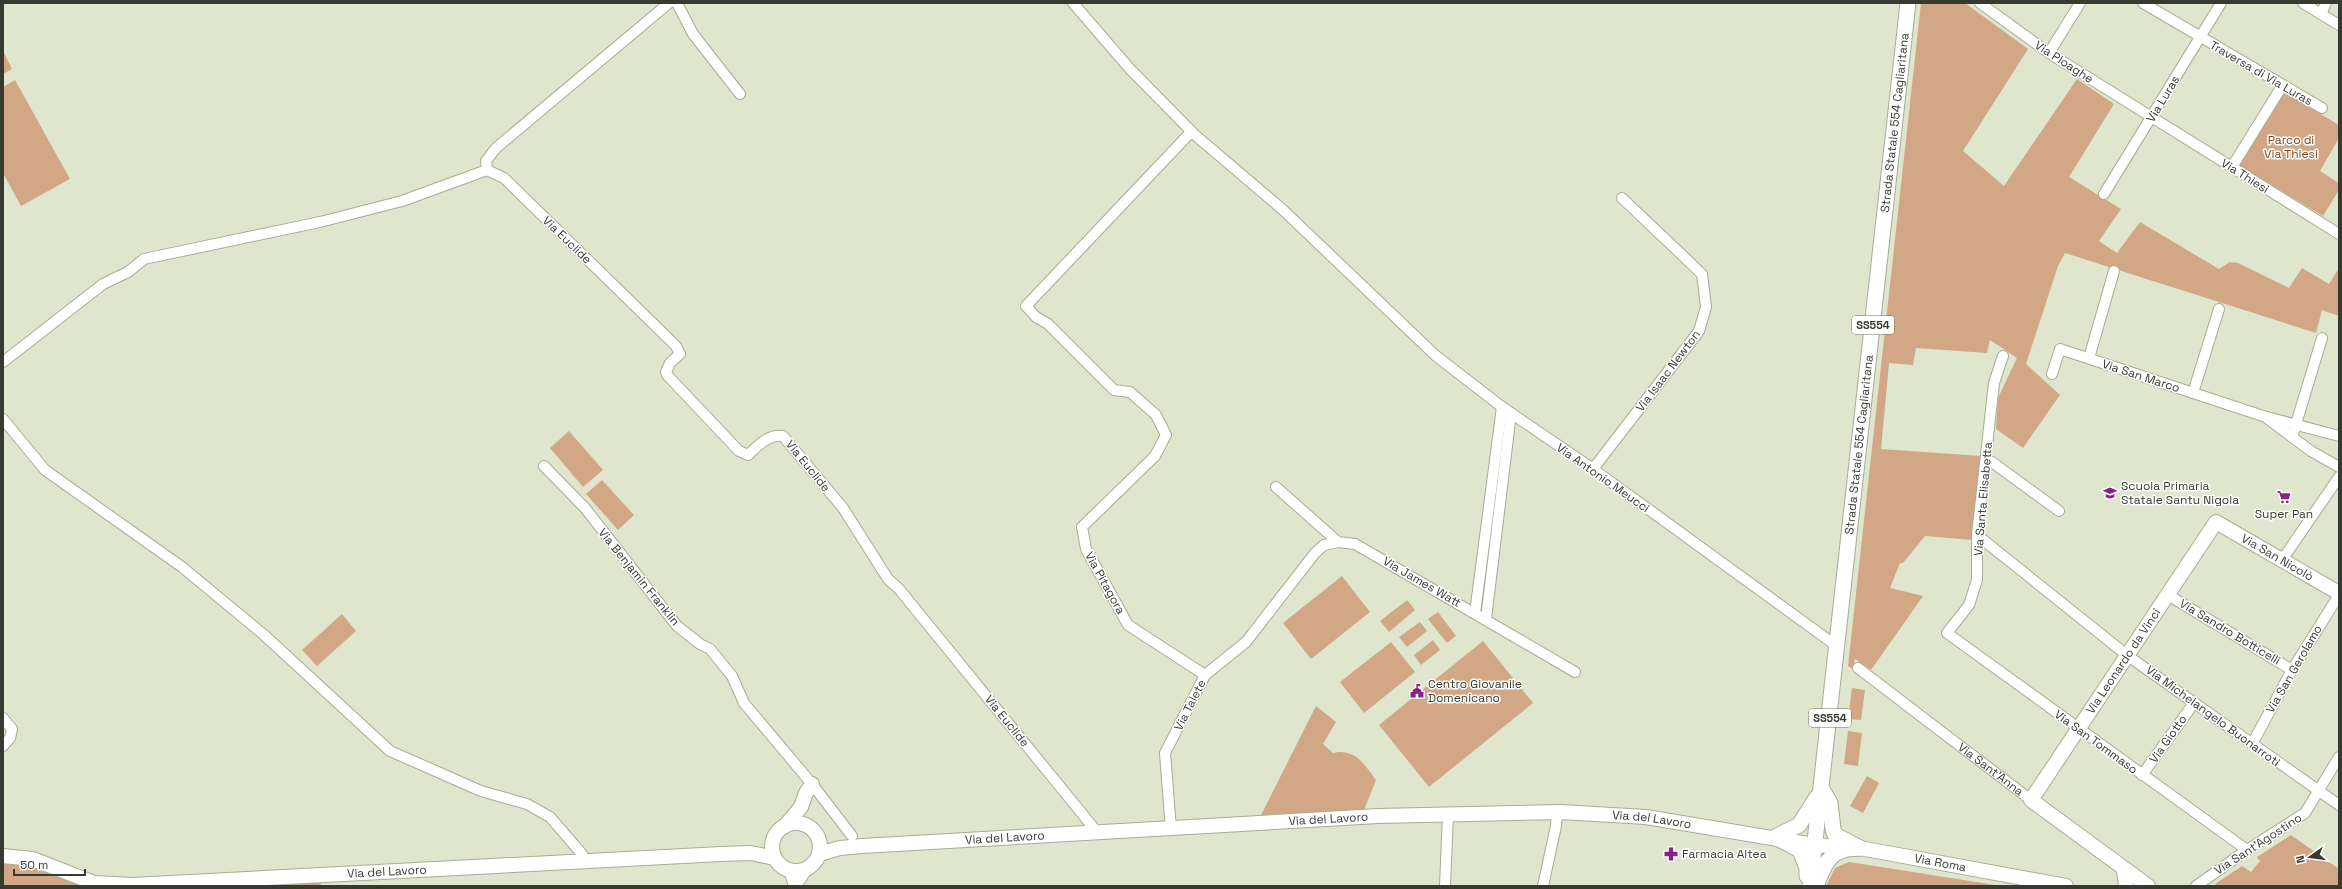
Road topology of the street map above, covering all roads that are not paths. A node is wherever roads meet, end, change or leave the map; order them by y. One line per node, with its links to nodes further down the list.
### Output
1 (669, 3): 21 (street)
2 (677, 3): 16 (street)
3 (1073, 3): 19 (street, Via Antonio Meucci)
4 (1908, 3): 58 (main road, Strada Statale 554 Cagliaritana / SS554)
5 (1980, 3): 14 (street, Via Ploaghe)
6 (2080, 3): 14 (street)
7 (2143, 3): 13 (street, Traversa di Via Luras)
8 (2221, 3): 13 (street, Via Luras)
9 (2303, 3): 11 (street)
10 (2326, 3): 11 (street)
11 (2321, 14): 12 (street)
12 (2339, 25)
13 (2200, 37): 15 (street, Traversa di Via Luras); 18 (street, Via Luras)
14 (2049, 53): 18 (street, Via Ploaghe)
15 (2282, 86): 17 (street, Traversa di Via Luras); 20 (street)
16 (740, 94)
17 (2322, 108)
18 (2151, 117): 20 (street, Via Thiesi); 22 (street, Via Luras)
19 (1192, 132): 33 (street, Via Antonio Meucci); 63 (street, Via Pitagora)
20 (2232, 167): 24 (street, Via Thiesi)
21 (486, 170): 30 (street); 80 (street, Via Euclide)
22 (2104, 194)
23 (1622, 198): 43 (street, Via Isaac Newton)
24 (2339, 234)
25 (2114, 271): 29 (street, Via San Marco)
26 (2219, 309): 32 (street, Via San Marco)
27 (2322, 338): 37 (street)
28 (2003, 356): 40 (street, Via Santa Elisabetta)
29 (2089, 358): 31 (street, Via San Marco); 32 (street, Via San Marco)
30 (3, 362)
31 (2052, 374)
32 (2193, 393): 35 (street, Via San Marco)
33 (1502, 407): 34 (street, Via Antonio Meucci); 47 (street)
34 (1511, 413): 43 (street, Via Antonio Meucci); 48 (street)
35 (2263, 416): 37 (street, Via San Marco); 39 (street, Via San Marco)
36 (3, 419): 91 (street)
37 (2296, 424): 38 (street, Via San Marco); 39 (street)
38 (2339, 436)
39 (2292, 438): 42 (street, Via San Marco)
40 (1986, 460): 46 (street); 50 (street, Via Santa Elisabetta)
41 (544, 466): 71 (street, Via Benjamin Franklin)
42 (2339, 467)
43 (1593, 469): 58 (street, Via Antonio Meucci)
44 (2339, 477): 52 (street)
45 (1276, 486): 51 (street)
46 (2058, 511)
47 (1488, 513): 48 (street); 55 (street)
48 (1499, 515): 56 (street)
49 (2216, 522): 52 (main road, Via San Nicolò); 53 (main road, Via Leonardo da Vinci)
50 (1977, 535): 57 (street, Via Santa Elisabetta); 59 (street, Via Michelangelo Buonarroti)
51 (1338, 542): 55 (street, Via James Watt); 63 (street, Via Talete)
52 (2282, 560): 54 (main road, Via San Nicolò)
53 (2168, 594): 59 (main road, Via Leonardo da Vinci); 61 (street, Via Sandro Botticelli)
54 (2339, 594): 61 (street, Via San Gerolamo)
55 (1475, 613): 56 (street, Via James Watt)
56 (1486, 619): 62 (street, Via James Watt)
57 (1947, 634): 66 (street, Via San Tommaso)
58 (1838, 647): 72 (main road, Strada Statale 554 Cagliaritana / SS554)
59 (2128, 656): 64 (street, Via Michelangelo Buonarroti); 66 (main road, Via Leonardo da Vinci)
60 (1858, 668): 74 (street, Via Sant'Anna)
61 (2292, 670): 67 (street, Via San Gerolamo)
62 (1575, 672)
63 (1205, 675): 79 (street, Via Talete)
64 (2194, 703): 67 (street, Via Michelangelo Buonarroti); 70 (street, Via Giotto)
65 (3, 718): 68 (street)
66 (2078, 730): 70 (street, Via San Tommaso); 74 (main road, Via Leonardo da Vinci)
67 (2252, 744): 73 (street, Via Michelangelo Buonarroti)
68 (3, 746)
69 (2339, 757): 73 (street, Via Sant'Agostino)
70 (2142, 776): 87 (street, Via San Tommaso)
71 (812, 784): 78 (main road); 81 (street, Via Benjamin Franklin); 84 (main road)
72 (1822, 789): 82 (main road); 85 (main road, Strada Statale 554 Cagliaritana / SS554); 86 (main road)
73 (2318, 792): 75 (street, Via Michelangelo Buonarroti); 87 (street, Via Sant'Agostino)
74 (2031, 800): 94 (main road, Via Sant'Anna)
75 (2339, 805)
76 (1557, 812): 77 (main road, Via del Lavoro); 82 (main road, Via del Lavoro); 97 (street)
77 (1448, 814): 79 (main road, Via del Lavoro); 96 (street)
78 (785, 826): 83 (main road); 84 (main road)
79 (1171, 829): 80 (main road, Via del Lavoro)
80 (1097, 832): 84 (main road, Via del Lavoro)
81 (852, 836)
82 (1775, 837): 85 (main road, Via del Lavoro); 98 (main road)
83 (774, 840): 88 (main road); 90 (main road)
84 (817, 841): 92 (main road)
85 (1814, 845): 86 (main road, Via Roma); 98 (main road, Strada Statale 554 Cagliaritana / SS554)
86 (1860, 848): 99 (main road); 100 (main road, Via Roma)
87 (2247, 850): 103 (street, Via Sant'Agostino)
88 (751, 853): 90 (main road); 91 (main road, Via del Lavoro)
89 (3, 856): 91 (main road, Via del Lavoro)
90 (775, 858): 93 (main road)
91 (583, 862)
92 (808, 868): 93 (main road); 95 (street)
93 (789, 870): 95 (street)
94 (2124, 870): 101 (main road); 102 (main road, Via Sant'Anna)
95 (795, 886)
96 (1445, 886)
97 (1543, 886)
98 (1809, 886)
99 (1816, 886)
100 (2066, 886)
101 (2126, 886)
102 (2148, 886)
103 (2196, 886)

